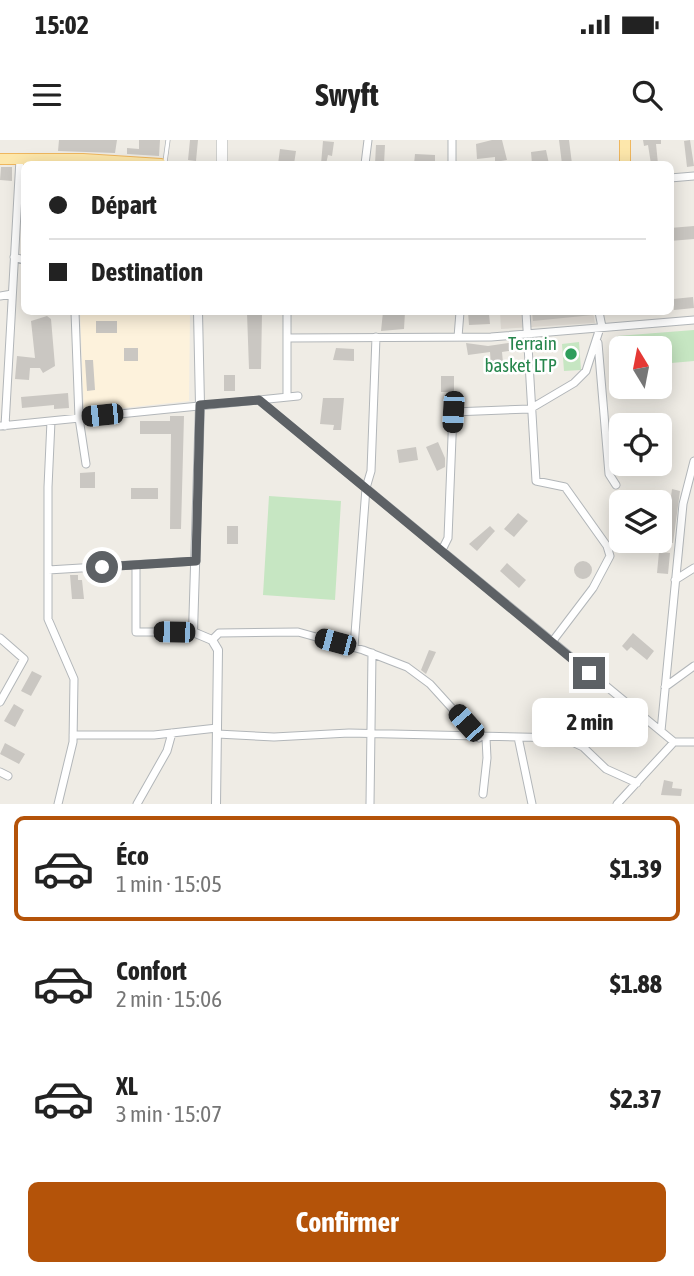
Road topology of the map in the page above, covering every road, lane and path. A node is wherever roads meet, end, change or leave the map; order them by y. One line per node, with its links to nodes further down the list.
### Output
1 (167, 140): 9 (lane)
2 (222, 140): 10 (main road)
3 (368, 140): 11 (street)
4 (452, 140): 12 (street)
5 (625, 140): 13 (main road)
6 (0, 159): 7 (main road)
7 (20, 159): 8 (main road); 16 (street)
8 (62, 161)
9 (164, 161)
10 (222, 161)
11 (366, 161)
12 (452, 161)
13 (625, 161)
14 (694, 176): 15 (street)
15 (674, 178)
16 (14, 257): 17 (street); 18 (street)
17 (21, 259)
18 (12, 294): 19 (street); 40 (street)
19 (0, 296)
20 (75, 315): 38 (street)
21 (198, 315): 36 (street)
22 (287, 315): 31 (street)
23 (460, 315): 30 (street)
24 (526, 315): 28 (street)
25 (599, 315): 27 (street)
26 (694, 320): 27 (street)
27 (601, 328): 28 (street); 32 (street)
28 (527, 334): 30 (street); 37 (street)
29 (376, 337): 30 (street); 31 (street); 44 (street)
30 (458, 337)
31 (287, 338): 33 (street)
32 (597, 343): 37 (street); 43 (street)
33 (287, 397): 34 (street); 35 (street)
34 (298, 397)
35 (259, 400): 36 (street); 44 (street)
36 (200, 405): 38 (street); 46 (street)
37 (530, 408): 45 (street); 54 (street)
38 (79, 418): 39 (street); 42 (street)
39 (51, 421): 40 (street); 49 (street)
40 (3, 426)
41 (694, 461): 50 (street)
42 (86, 464)
43 (616, 485)
44 (366, 488): 45 (street); 55 (street)
45 (442, 550): 54 (street)
46 (196, 561): 47 (street); 51 (street)
47 (136, 565): 49 (street); 51 (street)
48 (694, 568): 50 (street)
49 (48, 570): 63 (street)
50 (675, 580): 58 (street)
51 (193, 632): 53 (street)
52 (0, 638): 59 (street)
53 (212, 640): 55 (street); 60 (street)
54 (552, 642): 61 (street)
55 (354, 647): 56 (street)
56 (372, 653): 64 (street); 66 (street)
57 (694, 666): 58 (street)
58 (665, 687): 61 (street)
59 (0, 702)
60 (217, 731): 62 (street); 64 (street); 75 (street)
61 (661, 731): 68 (street)
62 (172, 733): 63 (street); 74 (street)
63 (73, 735): 73 (street)
64 (371, 735): 66 (street); 76 (street)
65 (518, 737): 66 (street); 71 (street); 77 (street)
66 (482, 738): 72 (street)
67 (693, 741): 68 (street)
68 (674, 742): 71 (street)
69 (0, 772): 70 (street)
70 (8, 776)
71 (637, 783): 78 (street)
72 (483, 794)
73 (58, 803)
74 (137, 803)
75 (216, 803)
76 (370, 803)
77 (532, 803)
78 (617, 803)

